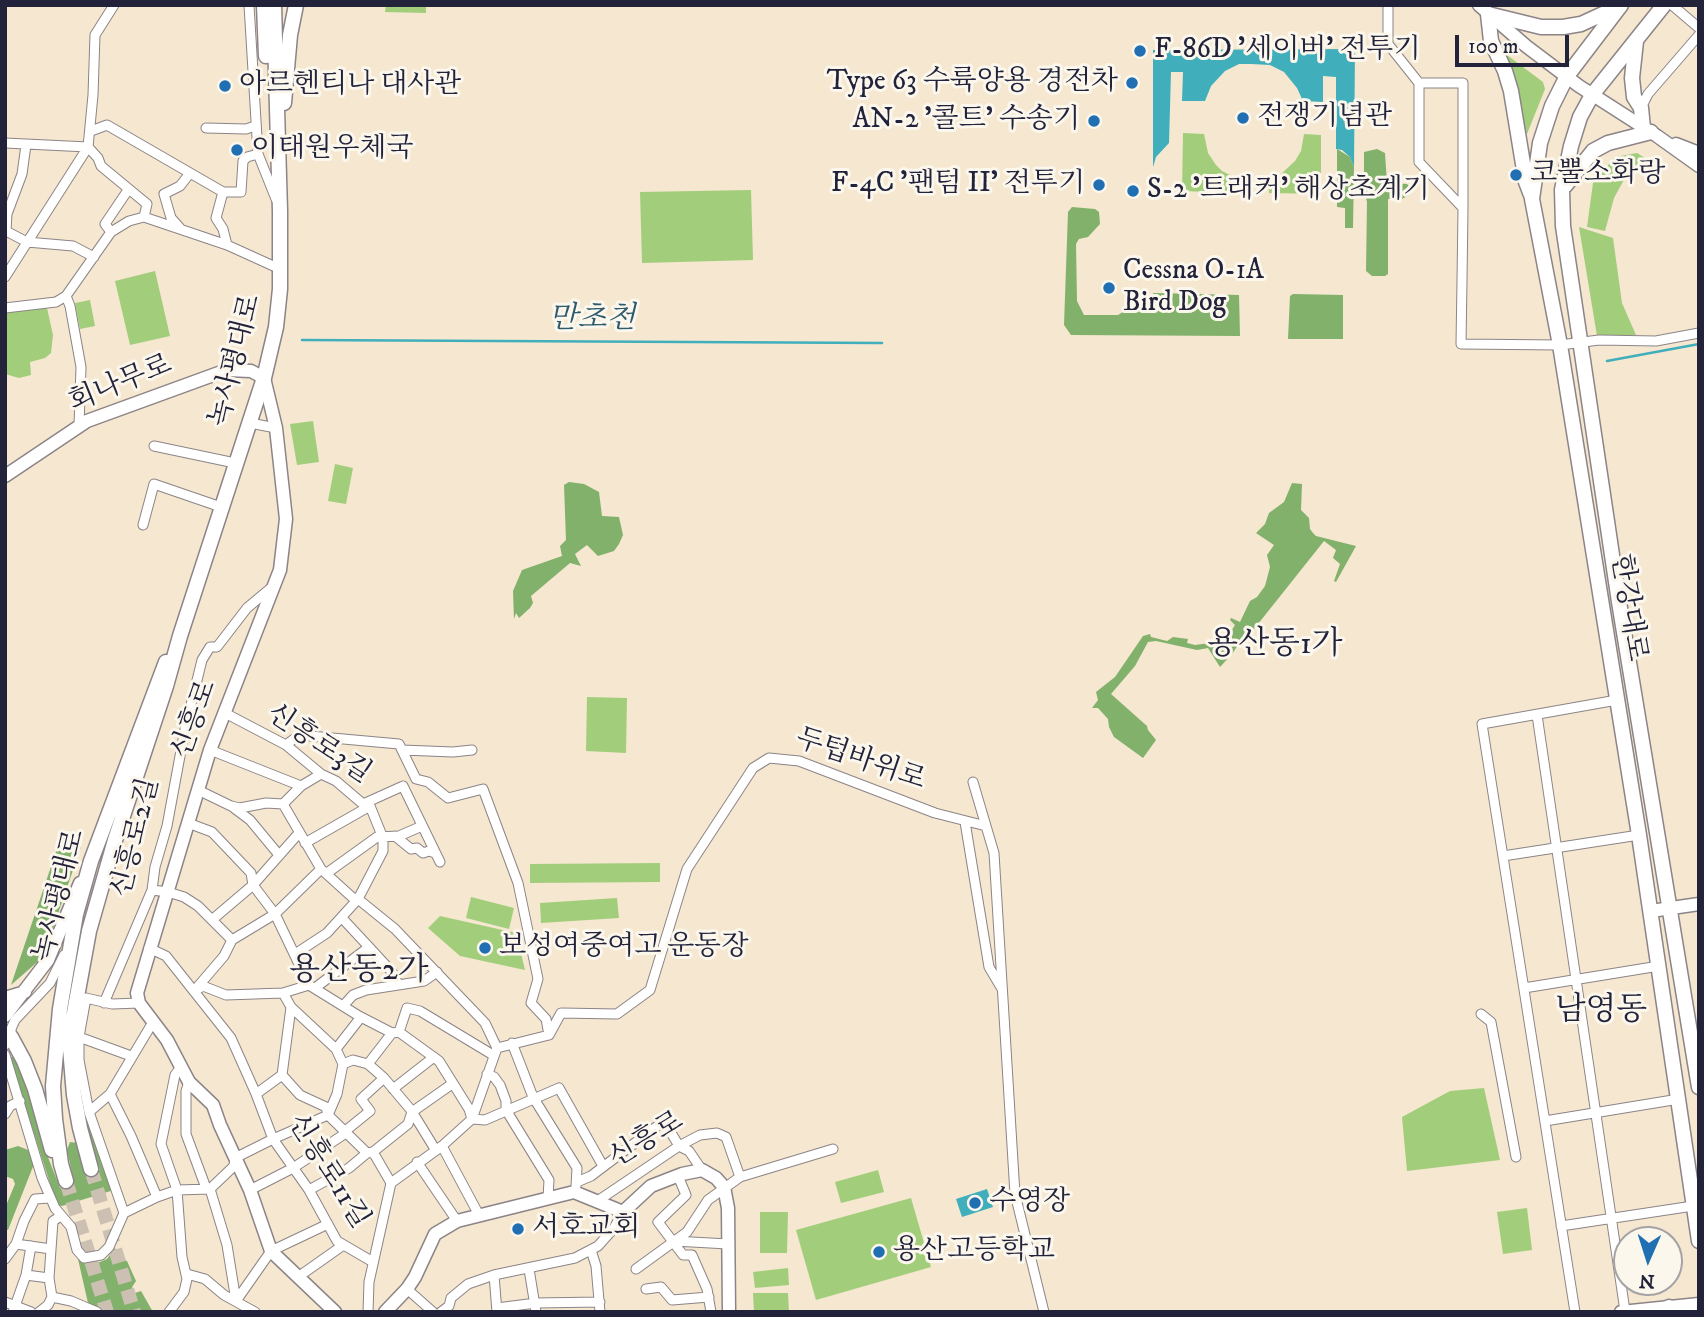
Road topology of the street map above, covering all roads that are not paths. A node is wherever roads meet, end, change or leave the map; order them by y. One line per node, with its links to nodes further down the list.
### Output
1 (114, 5): 23 (street)
2 (249, 5): 21 (street)
3 (264, 5): 24 (main road)
4 (274, 5): 24 (main road, 녹사평대로)
5 (286, 5): 18 (main road)
6 (296, 5): 18 (main road)
7 (1388, 5): 17 (street)
8 (1664, 5): 15 (main road, 한강대로)
9 (1672, 5): 13 (street)
10 (1621, 6): 12 (main road); 16 (main road, 한강대로)
11 (1484, 9): 12 (main road); 16 (street); 37 (main road)
12 (1601, 10)
13 (1699, 28)
14 (1699, 35): 20 (street)
15 (1636, 41): 19 (main road, 한강대로); 20 (main road)
16 (1567, 76): 19 (street); 37 (main road, 한강대로)
17 (1419, 83): 38 (street); 38 (street)
18 (287, 87): 24 (main road)
19 (1592, 95): 25 (street); 35 (main road, 한강대로)
20 (1641, 108): 25 (main road)
21 (256, 126): 22 (street); 30 (street)
22 (206, 128)
23 (91, 131): 29 (street); 33 (street)
24 (278, 132): 39 (main road, 녹사평대로)
25 (1650, 132): 28 (street); 31 (street); 32 (street); 35 (main road)
26 (5, 143): 27 (street)
27 (26, 145): 29 (street); 42 (street)
28 (1699, 145)
29 (88, 147): 34 (street); 44 (street)
30 (258, 154): 36 (street); 39 (street)
31 (1699, 155)
32 (1699, 166)
33 (190, 173): 36 (street); 41 (street)
34 (128, 190): 40 (street); 43 (street)
35 (1562, 190): 52 (main road, 한강대로)
36 (223, 192): 45 (street)
37 (1532, 199): 53 (main road, 한강대로)
38 (1462, 208): 53 (street)
39 (280, 211): 47 (main road, 녹사평대로)
40 (144, 217): 41 (street); 43 (street)
41 (181, 229): 45 (street)
42 (6, 232): 44 (street)
43 (111, 232): 46 (street)
44 (27, 242): 46 (street); 48 (street)
45 (227, 245): 47 (street)
46 (93, 257): 49 (street)
47 (280, 269): 54 (main road, 녹사평대로)
48 (6, 274)
49 (66, 296): 50 (street); 56 (street)
50 (5, 308)
51 (1699, 333): 52 (street)
52 (1580, 344): 53 (street); 103 (main road, 한강대로)
53 (1560, 345): 65 (main road, 한강대로)
54 (264, 378): 55 (main road, 녹사평대로); 56 (street, 회나무로); 57 (street, 신흥로)
55 (250, 423): 57 (street); 59 (main road, 녹사평대로)
56 (79, 425): 60 (street, 회나무로)
57 (276, 428): 63 (street, 신흥로)
58 (154, 446): 59 (street)
59 (235, 463): 61 (main road, 녹사평대로)
60 (8, 470)
61 (221, 507): 62 (street); 64 (main road, 녹사평대로)
62 (143, 525)
63 (275, 585): 66 (street, 신흥로); 99 (street, 신흥로2길)
64 (180, 636): 68 (main road, 녹사평대로); 95 (main road, 녹사평대로)
65 (1617, 700): 67 (street); 87 (main road, 한강대로)
66 (225, 713): 69 (street, 신흥로3길); 70 (street, 신흥로)
67 (1537, 715): 91 (street); 94 (street)
68 (152, 727): 95 (street); 161 (main road, 녹사평대로)
69 (286, 745): 71 (street); 73 (street, 신흥로3길)
70 (210, 750): 76 (street); 78 (street, 신흥로)
71 (402, 750): 72 (street); 74 (street)
72 (472, 750)
73 (321, 774): 76 (street); 80 (street, 신흥로3길)
74 (416, 779): 77 (street); 133 (street)
75 (973, 782): 85 (street)
76 (302, 786): 79 (street)
77 (403, 786): 80 (street); 84 (street)
78 (198, 790): 81 (street); 83 (street, 신흥로)
79 (283, 804): 81 (street); 86 (street)
80 (366, 805): 89 (street, 신흥로3길); 90 (street)
81 (232, 806): 93 (street)
82 (965, 822): 85 (street, 두텁바위로); 122 (street); 133 (street, 두텁바위로)
83 (188, 823): 98 (street); 100 (street, 신흥로)
84 (422, 826): 88 (street); 92 (street)
85 (986, 826): 122 (street)
86 (299, 833): 90 (street); 93 (street)
87 (1639, 835): 91 (street); 104 (main road, 한강대로)
88 (395, 836): 89 (street); 92 (street)
89 (383, 838): 97 (street); 101 (street)
90 (305, 843): 97 (street)
91 (1556, 848): 94 (street); 115 (street)
92 (435, 853): 96 (street)
93 (279, 855): 98 (street)
94 (1503, 856): 118 (street)
95 (97, 860): 108 (main road, 녹사평대로); 120 (street)
96 (440, 862)
97 (324, 871): 101 (street); 105 (street)
98 (253, 886): 105 (street); 107 (street)
99 (152, 890): 100 (street); 124 (street, 신흥로2길)
100 (168, 892): 107 (street); 111 (street, 신흥로)
101 (358, 899): 106 (street); 114 (street)
102 (1699, 904): 103 (street)
103 (1669, 909): 104 (street); 151 (main road, 한강대로)
104 (1651, 911): 113 (main road, 한강대로)
105 (275, 914): 109 (street); 112 (street)
106 (342, 918): 110 (street); 112 (street)
107 (213, 919): 109 (street)
108 (74, 927): 135 (street); 164 (main road, 녹사평대로)
109 (232, 940): 119 (street)
110 (369, 947): 116 (street); 117 (street)
111 (149, 948): 119 (street, 신흥로11길); 125 (street, 신흥로)
112 (295, 954): 117 (street)
113 (1659, 967): 115 (street); 156 (main road, 한강대로)
114 (437, 972): 116 (street); 138 (street)
115 (1576, 980): 118 (street); 163 (street)
116 (398, 984): 126 (street)
117 (312, 986): 121 (street); 126 (street)
118 (1524, 988): 166 (street)
119 (194, 991): 121 (street); 154 (street, 신흥로11길)
120 (26, 992): 123 (street); 129 (street)
121 (283, 993): 127 (street)
122 (1004, 994): 245 (street)
123 (5, 998)
124 (104, 1003): 125 (street); 134 (street)
125 (139, 1003): 131 (street)
126 (344, 1006): 130 (street)
127 (291, 1007): 137 (street); 146 (street)
128 (1481, 1014): 173 (street)
129 (5, 1016)
130 (360, 1017): 132 (street); 137 (street)
131 (153, 1022): 140 (street); 144 (street)
132 (395, 1033): 138 (street); 141 (street); 142 (street)
133 (549, 1035): 136 (street)
134 (79, 1037): 140 (street); 161 (street)
135 (8, 1041): 176 (main road)
136 (512, 1043): 138 (street); 155 (street)
137 (337, 1049): 143 (street)
138 (495, 1052): 145 (street)
139 (5, 1055): 150 (street)
140 (131, 1056): 153 (street)
141 (434, 1057): 149 (street); 152 (street)
142 (368, 1064): 143 (street); 147 (street)
143 (344, 1065): 162 (street)
144 (181, 1067): 148 (street); 188 (street)
145 (487, 1074): 158 (street); 165 (street)
146 (282, 1075): 154 (street, 신흥로11길); 162 (street)
147 (384, 1078): 152 (street); 167 (street)
148 (189, 1082): 174 (street); 187 (street)
149 (452, 1084): 159 (street); 165 (street)
150 (10, 1085): 157 (street)
151 (1699, 1087)
152 (393, 1089): 159 (street)
153 (110, 1094): 161 (street); 191 (street)
154 (256, 1094): 168 (street, 신흥로11길)
155 (533, 1097): 158 (street); 177 (street); 185 (street)
156 (1679, 1099): 163 (street); 195 (main road, 한강대로)
157 (20, 1101): 160 (street); 192 (street)
158 (506, 1110): 165 (street); 193 (street)
159 (412, 1112): 170 (street); 172 (street)
160 (5, 1114)
161 (83, 1114): 164 (main road); 179 (main road, 녹사평대로); 197 (street)
162 (328, 1115): 167 (street); 168 (street)
163 (1596, 1115): 166 (street); 200 (street)
164 (55, 1119): 176 (main road, 녹사평대로)
165 (472, 1119): 170 (street)
166 (1545, 1121): 203 (street)
167 (345, 1133): 172 (street); 178 (street)
168 (273, 1139): 174 (street); 178 (street, 신흥로11길)
169 (679, 1146): 177 (street); 180 (street); 182 (street, 신흥로); 194 (street, 신흥로)
170 (439, 1147): 175 (street); 198 (street)
171 (833, 1149): 182 (street)
172 (370, 1152): 184 (street); 190 (street)
173 (1516, 1157)
174 (235, 1158): 187 (street); 189 (street)
175 (417, 1162): 184 (street); 201 (street)
176 (61, 1164): 183 (main road, 녹사평대로)
177 (603, 1166): 185 (street)
178 (293, 1168): 189 (street); 190 (street, 신흥로11길)
179 (91, 1169)
180 (702, 1170): 181 (street, 신흥로); 186 (street, 신흥로)
181 (678, 1175): 196 (street, 신흥로); 204 (street, 신흥로)
182 (740, 1177): 186 (street)
183 (66, 1181)
184 (391, 1183): 214 (street)
185 (575, 1187): 193 (street); 194 (street, 신흥로)
186 (724, 1187): 204 (street); 207 (street)
187 (208, 1189): 188 (street); 225 (street)
188 (177, 1190): 191 (street); 217 (street)
189 (250, 1190): 212 (street)
190 (309, 1190): 202 (street, 신흥로11길)
191 (157, 1196): 197 (street)
192 (50, 1198): 199 (street); 206 (street)
193 (548, 1198): 198 (street)
194 (596, 1202): 196 (street, 신흥로)
195 (1693, 1206): 200 (street); 205 (main road, 한강대로)
196 (623, 1212): 211 (street)
197 (124, 1213): 199 (street)
198 (479, 1215): 201 (street)
199 (61, 1216): 210 (street)
200 (1611, 1218): 203 (street); 247 (street)
201 (457, 1221): 222 (street)
202 (328, 1224): 209 (street, 신흥로11길); 212 (street)
203 (1561, 1226): 246 (street)
204 (673, 1241): 207 (street); 216 (street); 228 (street)
205 (1699, 1241)
206 (16, 1244): 208 (street); 213 (street)
207 (728, 1244): 232 (street)
208 (31, 1246): 210 (street); 218 (street)
209 (342, 1246): 214 (street, 신흥로11길); 220 (street)
210 (51, 1249): 221 (street)
211 (592, 1250): 215 (street); 229 (street)
212 (271, 1251): 220 (street); 225 (street)
213 (5, 1259)
214 (373, 1262): 241 (street)
215 (529, 1269): 219 (street); 230 (street)
216 (636, 1269)
217 (187, 1274): 225 (street); 238 (street)
218 (26, 1275): 221 (street); 231 (street)
219 (494, 1275): 233 (street); 244 (street)
220 (298, 1277): 240 (street)
221 (49, 1278): 224 (street)
222 (407, 1289): 242 (street); 243 (street)
223 (646, 1289): 228 (street)
224 (52, 1297): 236 (street); 237 (street)
225 (236, 1301): 239 (street)
226 (5, 1302): 231 (street)
227 (1699, 1304): 234 (street)
228 (710, 1305): 232 (street)
229 (600, 1307): 230 (street)
230 (536, 1308): 233 (street)
231 (14, 1309): 235 (street)
232 (729, 1309)
233 (497, 1310)
234 (1667, 1310): 247 (street)
235 (31, 1312)
236 (38, 1312)
237 (97, 1312)
238 (169, 1312)
239 (254, 1312)
240 (335, 1312)
241 (368, 1312)
242 (385, 1312)
243 (433, 1312)
244 (441, 1312)
245 (1044, 1312)
246 (1575, 1312)
247 (1623, 1312)

